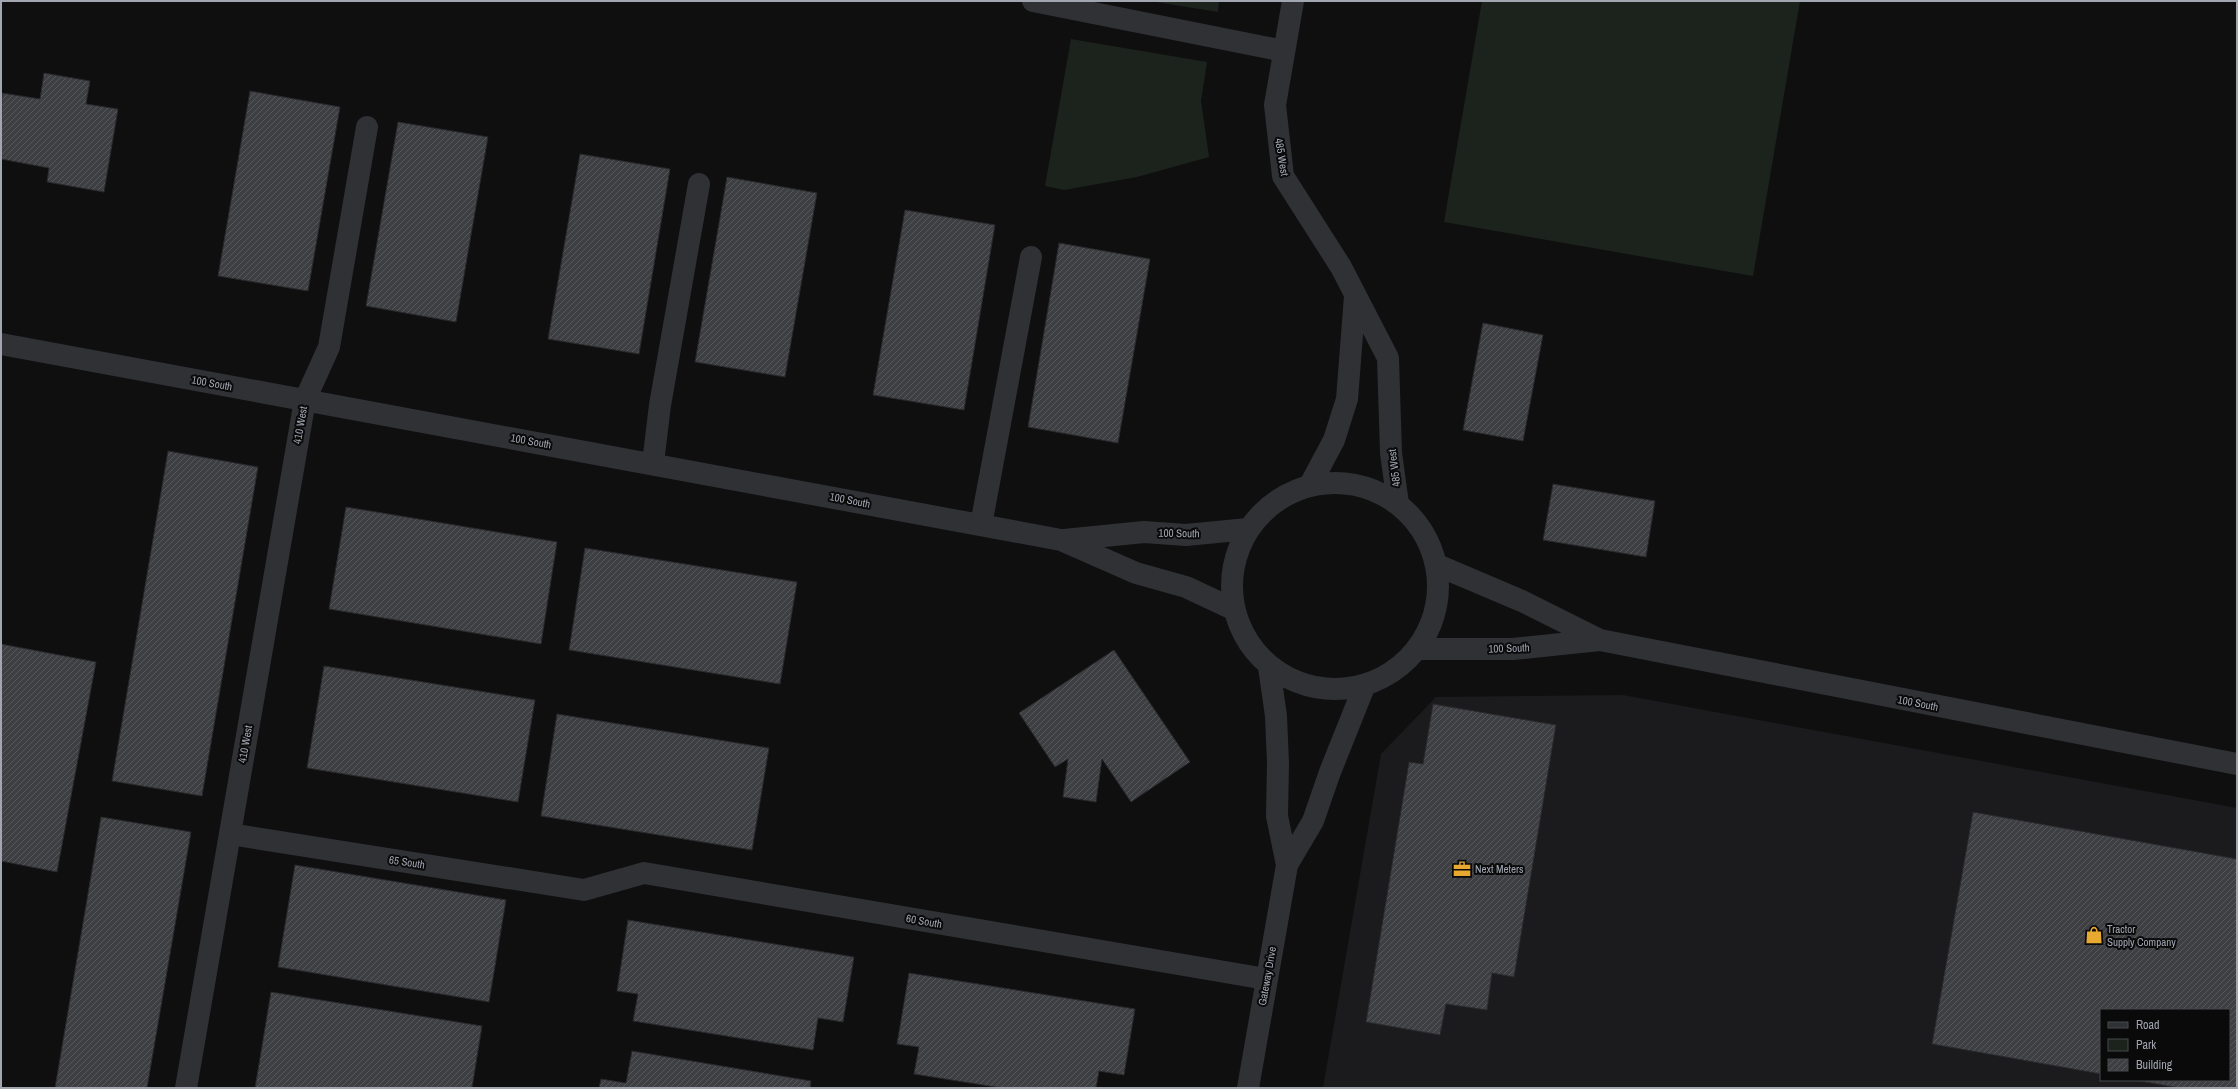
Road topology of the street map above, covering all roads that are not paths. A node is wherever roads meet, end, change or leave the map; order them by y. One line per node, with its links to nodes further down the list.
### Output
1 (1033, 1): 3 (street)
2 (1293, 1): 3 (street, 485 West)
3 (1284, 51): 7 (street, 485 West)
4 (367, 127): 9 (street, 410 West)
5 (699, 184): 10 (street)
6 (1031, 256): 13 (street)
7 (1355, 296): 11 (street); 12 (street, 485 West)
8 (1, 344): 9 (street, 100 South)
9 (305, 400): 10 (street, 100 South); 23 (street, 410 West)
10 (653, 463): 13 (street, 100 South)
11 (1310, 485): 12 (street); 14 (street)
12 (1398, 504): 16 (street)
13 (981, 525): 15 (street, 100 South)
14 (1248, 529): 15 (street, 100 South); 17 (street)
15 (1061, 540): 17 (street, 100 South)
16 (1437, 565): 18 (street, 100 South); 19 (street)
17 (1233, 609): 20 (street)
18 (1600, 640): 19 (street, 100 South); 22 (street, 100 South)
19 (1418, 649): 21 (street)
20 (1269, 667): 21 (street); 24 (street, Gateway Drive)
21 (1364, 686): 24 (street, Gateway Drive)
22 (2237, 764)
23 (230, 834): 25 (street, 65 South); 27 (street, 410 West)
24 (1287, 865): 26 (street, Gateway Drive)
25 (584, 890): 26 (street, 60 South)
26 (1266, 979): 28 (street, Gateway Drive)
27 (186, 1088)
28 (1248, 1088)

